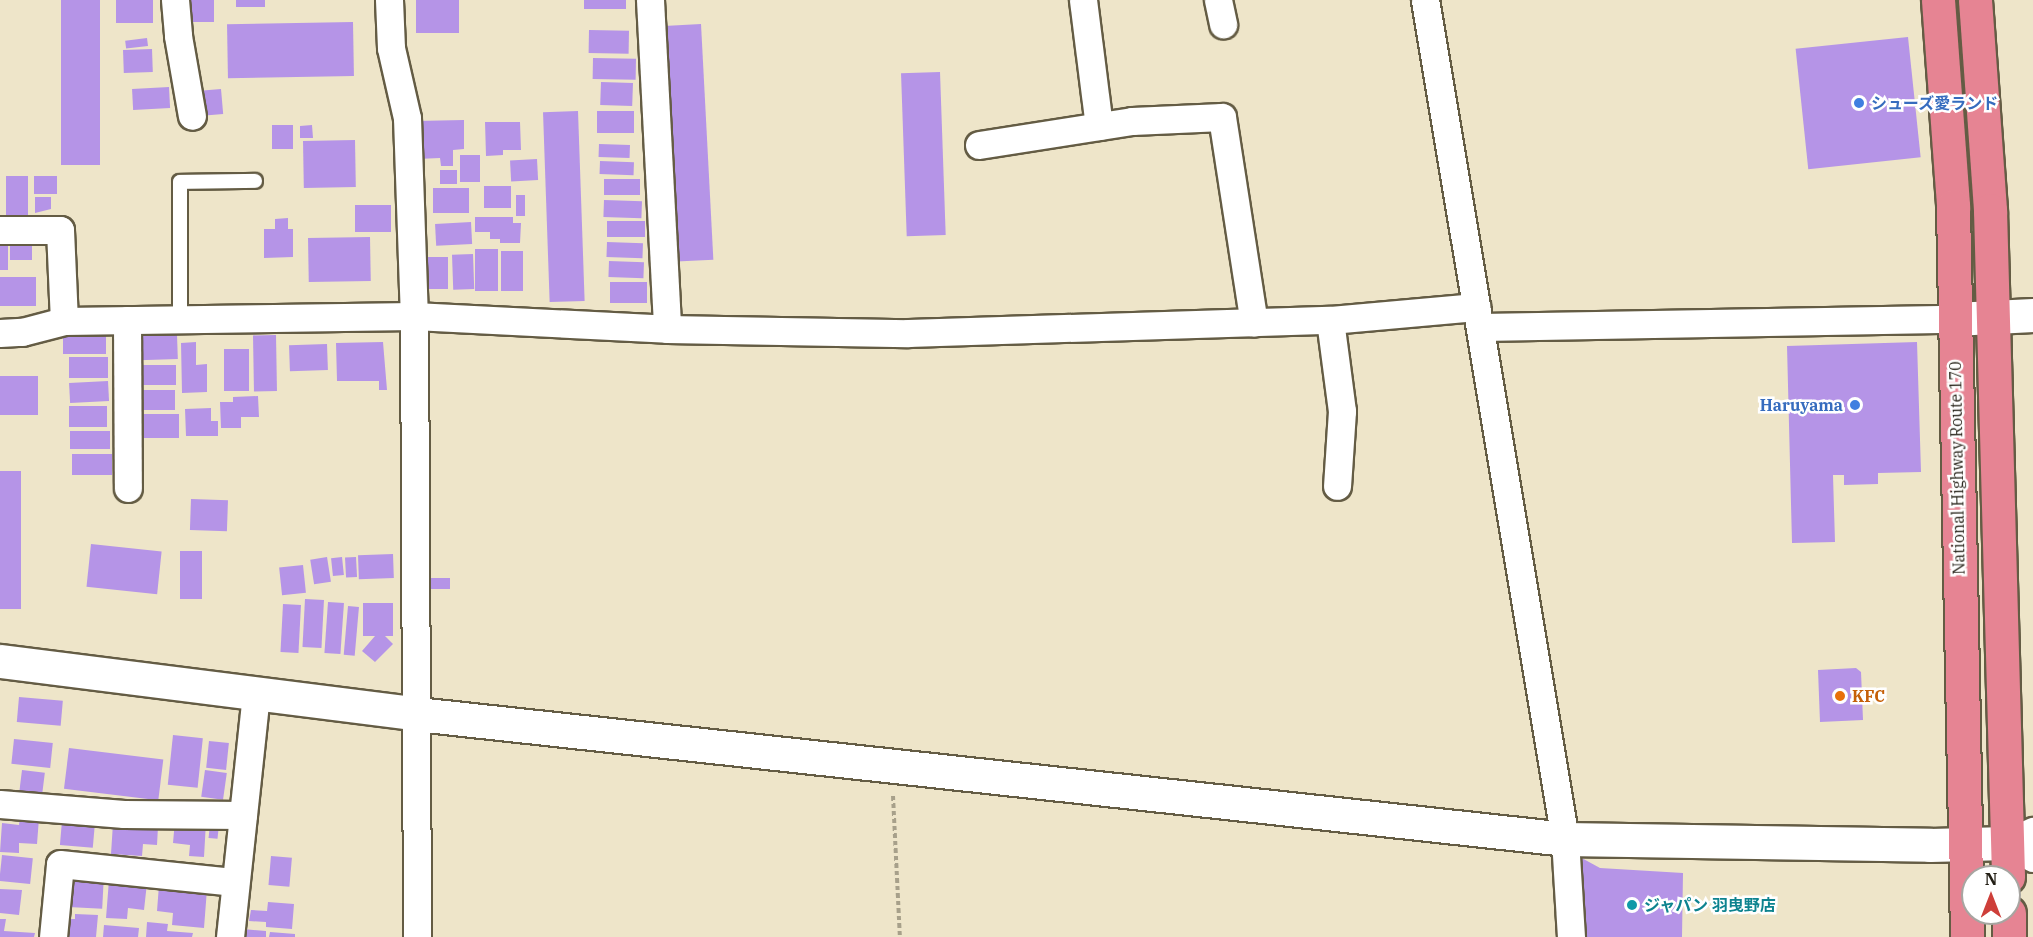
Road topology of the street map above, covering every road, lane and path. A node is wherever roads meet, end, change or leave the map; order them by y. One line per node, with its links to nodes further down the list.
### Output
1 (175, 0): 8 (street)
2 (389, 0): 14 (street)
3 (650, 0): 23 (street)
4 (1083, 0): 9 (street)
5 (1425, 0): 15 (street)
6 (1938, 0): 18 (highway, National Highway Route 170)
7 (1975, 0): 16 (highway)
8 (192, 116)
9 (1099, 126): 10 (street); 22 (street)
10 (979, 145)
11 (255, 181): 17 (lane)
12 (0, 230): 21 (street)
13 (2033, 315): 16 (street)
14 (414, 316): 17 (street); 23 (street); 29 (street)
15 (1479, 317): 18 (street); 20 (street); 33 (street)
16 (1993, 318): 18 (street); 35 (highway)
17 (180, 319): 19 (street)
18 (1954, 319): 34 (highway, National Highway Route 170)
19 (127, 320): 21 (street); 26 (street)
20 (1330, 320): 22 (street); 25 (street)
21 (64, 321): 24 (street)
22 (1254, 323): 23 (street)
23 (667, 329)
24 (0, 333)
25 (1337, 486)
26 (128, 488)
27 (0, 661): 28 (street)
28 (256, 692): 29 (street); 32 (street)
29 (417, 714): 30 (street); 40 (street)
30 (892, 765): 33 (street); 41 (path)
31 (0, 804): 32 (street)
32 (243, 815): 37 (street)
33 (1565, 839): 34 (street); 42 (street)
34 (1965, 843): 35 (street); 43 (highway, National Highway Route 170)
35 (2024, 844): 36 (highway)
36 (2014, 865)
37 (235, 882): 38 (street); 39 (street)
38 (53, 937)
39 (230, 937)
40 (417, 937)
41 (900, 937)
42 (1571, 937)
43 (1967, 937)

